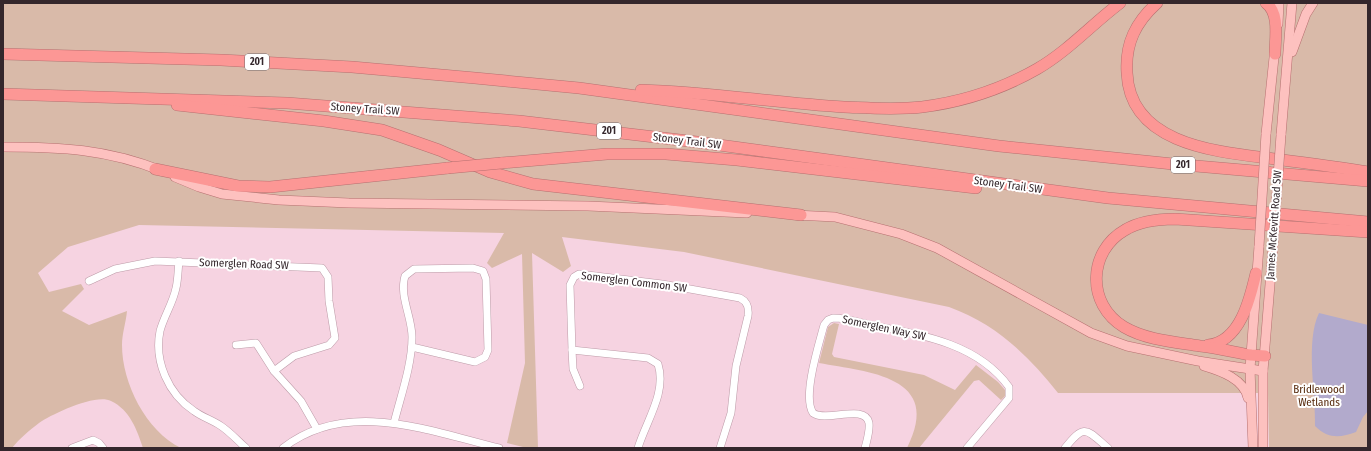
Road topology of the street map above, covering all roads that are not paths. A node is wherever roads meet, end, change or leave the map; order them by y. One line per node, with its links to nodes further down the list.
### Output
1 (1120, 3): 12 (highway)
2 (1157, 3): 17 (highway)
3 (1266, 3): 10 (highway)
4 (1279, 3): 10 (main road, James McKevitt Road SW)
5 (1292, 3): 11 (main road, James McKevitt Road SW)
6 (1313, 3): 11 (main road)
7 (3, 49): 9 (highway)
8 (3, 54): 9 (highway, 201)
9 (39, 54): 12 (highway, 201)
10 (1275, 54): 24 (main road, James McKevitt Road SW, bridge)
11 (1287, 69): 32 (main road, James McKevitt Road SW, bridge)
12 (579, 88): 18 (highway, 201)
13 (3, 94): 14 (highway, Stoney Trail SW / 201)
14 (107, 96): 19 (highway, Stoney Trail SW / 201); 20 (highway)
15 (3, 147): 16 (main road)
16 (155, 169): 19 (highway, bridge); 20 (main road)
17 (1368, 172)
18 (1368, 181)
19 (1108, 198): 21 (highway, Stoney Trail SW / 201)
20 (801, 215): 30 (main road)
21 (1368, 222)
22 (1368, 232): 27 (highway)
23 (179, 261): 25 (street); 35 (street, Somerglen Road SW); 42 (street)
24 (1256, 273): 27 (highway); 31 (main road, James McKevitt Road SW)
25 (89, 281)
26 (236, 345): 35 (street)
27 (1203, 346): 31 (highway)
28 (412, 347): 28 (street); 38 (street)
29 (572, 350): 36 (street); 45 (street); 46 (street, Somerglen Common SW)
30 (1145, 351): 33 (main road); 37 (main road)
31 (1251, 355): 32 (highway); 33 (main road, James McKevitt Road SW)
32 (1265, 356): 34 (main road, James McKevitt Road SW)
33 (1250, 370): 34 (main road); 37 (main road, James McKevitt Road SW)
34 (1263, 371): 52 (main road, James McKevitt Road SW)
35 (274, 372): 39 (street)
36 (580, 386)
37 (1251, 409): 51 (main road, James McKevitt Road SW)
38 (394, 423): 39 (street); 44 (street)
39 (317, 429): 43 (street)
40 (72, 448): 41 (street)
41 (103, 448)
42 (246, 448)
43 (283, 448)
44 (499, 448)
45 (638, 448)
46 (720, 448)
47 (866, 448): 48 (street, Somerglen Way SW)
48 (967, 448)
49 (1065, 448): 50 (street)
50 (1108, 448)
51 (1253, 448)
52 (1263, 448)

